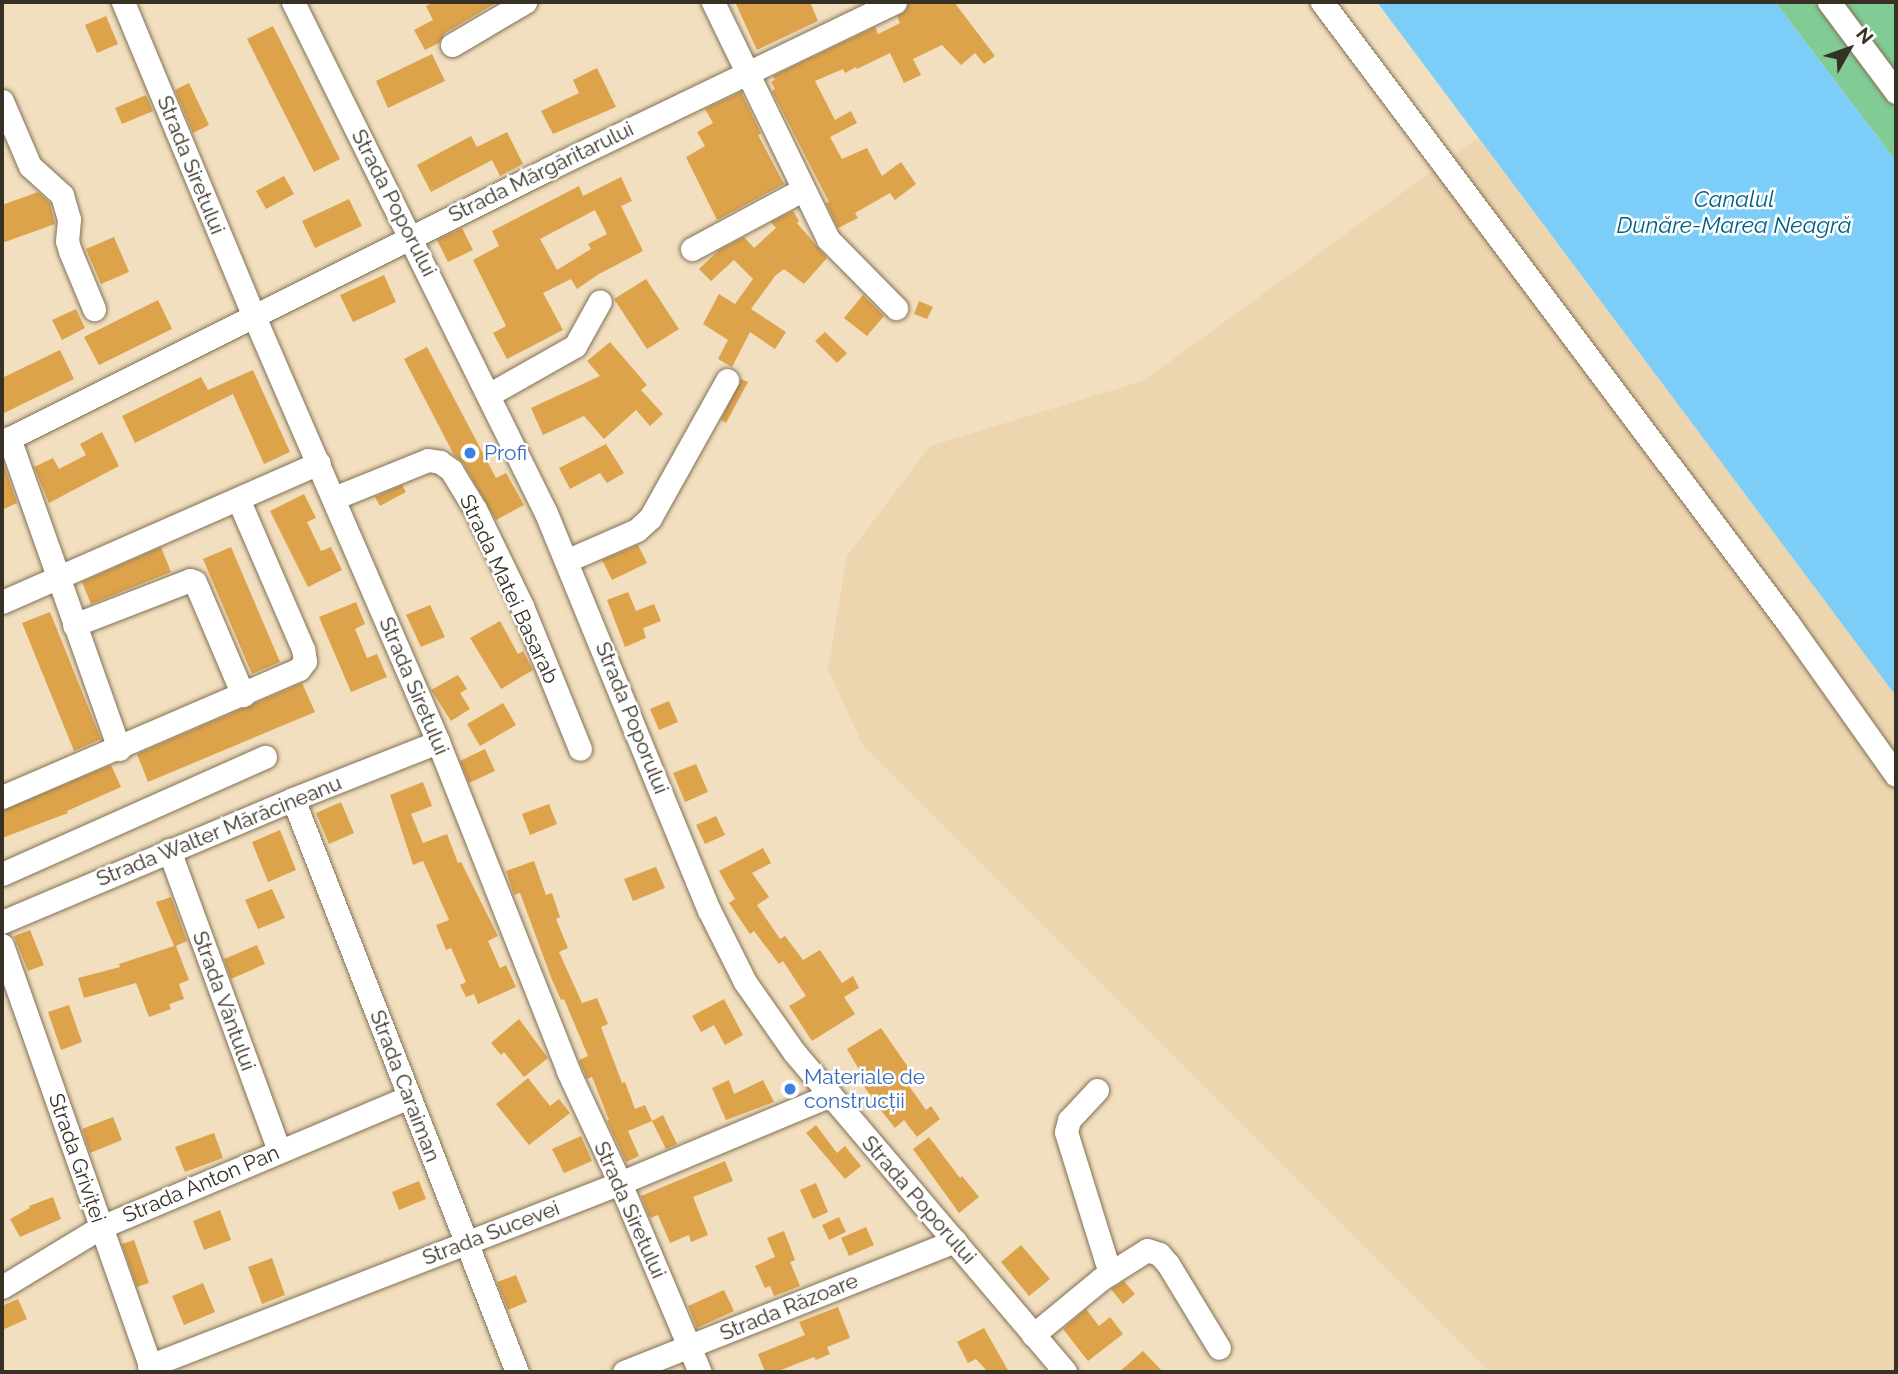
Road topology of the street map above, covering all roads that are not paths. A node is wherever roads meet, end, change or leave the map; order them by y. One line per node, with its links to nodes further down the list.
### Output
1 (123, 2): 18 (street, Strada Siretului)
2 (293, 2): 13 (street, Strada Poporului)
3 (524, 2): 8 (street)
4 (713, 2): 9 (street)
5 (895, 2): 9 (street, Strada Mărgăritarului)
6 (1322, 2): 34 (street)
7 (1829, 2): 10 (street)
8 (452, 45)
9 (746, 72): 12 (street); 13 (street, Strada Mărgăritarului)
10 (1896, 93)
11 (2, 101): 17 (street)
12 (802, 190): 14 (street); 16 (street)
13 (411, 236): 18 (street, Strada Mărgăritarului); 20 (street, Strada Poporului)
14 (692, 249)
15 (600, 301): 20 (street)
16 (896, 308)
17 (94, 309)
18 (253, 314): 21 (street, Strada Mărgăritarului); 22 (street, Strada Siretului)
19 (727, 380): 25 (street)
20 (489, 394): 25 (street, Strada Poporului)
21 (5, 440): 26 (street)
22 (319, 463): 23 (street, Strada Siretului); 24 (street)
23 (334, 498): 30 (street, Strada Siretului); 32 (street, Strada Matei Basarab)
24 (238, 499): 26 (street); 29 (street)
25 (568, 560): 42 (street, Strada Poporului)
26 (57, 578): 27 (street); 28 (street)
27 (2, 602)
28 (74, 625): 29 (street); 31 (street)
29 (243, 695): 31 (street)
30 (438, 742): 36 (street, Strada Walter Mărăcineanu); 45 (street, Strada Siretului)
31 (119, 748): 35 (street)
32 (580, 749)
33 (265, 757): 38 (street)
34 (1896, 775)
35 (2, 797)
36 (293, 799): 37 (street, Strada Walter Mărăcineanu); 43 (street, Strada Caraiman)
37 (169, 850): 39 (street, Strada Walter Mărăcineanu); 44 (street, Strada Vântului)
38 (2, 874)
39 (2, 922)
40 (2, 945): 46 (street, Strada Griviței)
41 (1097, 1090): 49 (street)
42 (830, 1095): 45 (street, Strada Sucevei); 47 (street, Strada Poporului)
43 (409, 1097): 44 (street, Strada Anton Pan); 48 (street, Strada Caraiman)
44 (279, 1151): 46 (street, Strada Anton Pan)
45 (620, 1183): 48 (street, Strada Sucevei); 52 (street, Strada Siretului)
46 (101, 1227): 50 (street, Strada Anton Pan); 54 (street, Strada Griviței)
47 (955, 1241): 51 (street, Strada Poporului); 52 (street, Strada Răzoare)
48 (466, 1242): 54 (street, Strada Sucevei); 55 (street, Strada Caraiman)
49 (1110, 1273): 51 (street); 53 (street)
50 (2, 1287)
51 (1033, 1335): 58 (street, Strada Poporului)
52 (689, 1346): 56 (street, Strada Răzoare); 57 (street, Strada Siretului)
53 (1219, 1348)
54 (150, 1369)
55 (517, 1372)
56 (624, 1372)
57 (700, 1372)
58 (1065, 1372)

